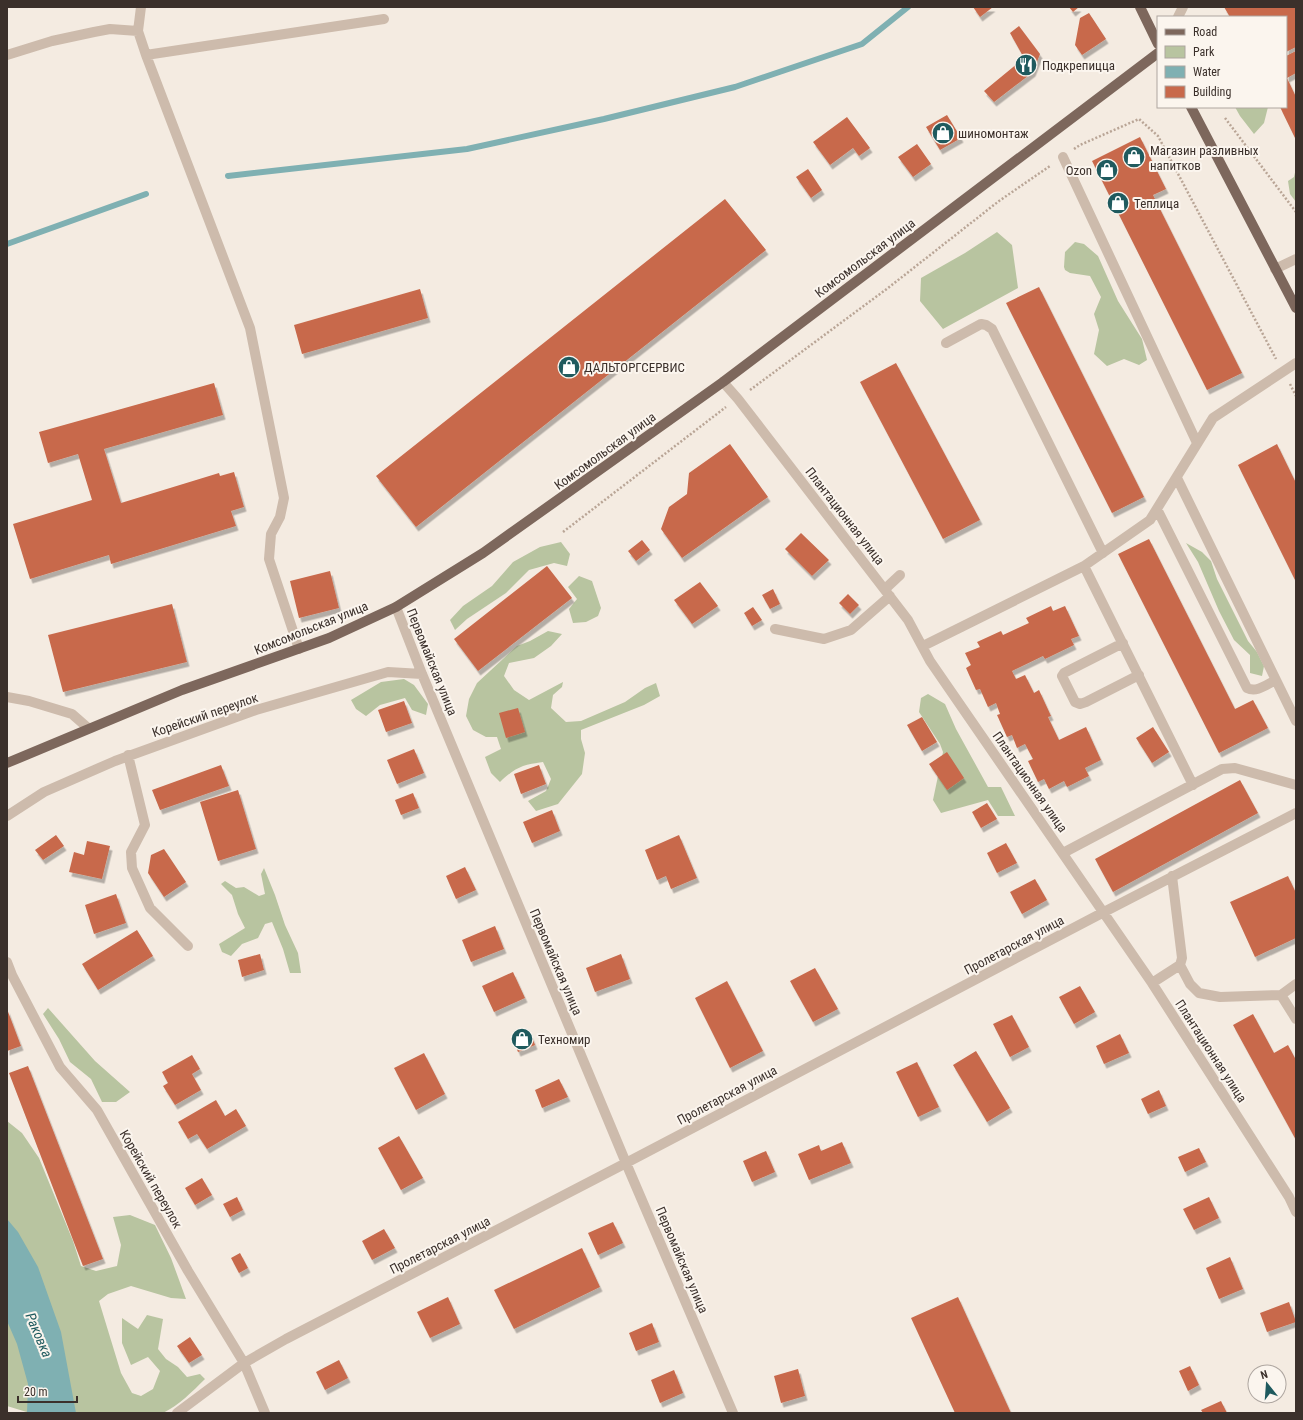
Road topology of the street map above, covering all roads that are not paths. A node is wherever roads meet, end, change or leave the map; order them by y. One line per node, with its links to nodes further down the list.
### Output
1 (140, 7): 6 (street)
2 (1140, 7): 7 (main road)
3 (1183, 7): 4 (street)
4 (1178, 16)
5 (384, 19): 10 (street)
6 (138, 31): 9 (street); 10 (street)
7 (1157, 42)
8 (1157, 54): 18 (main road, Комсомольская улица)
9 (7, 55)
10 (146, 55): 30 (street)
11 (1192, 108): 14 (main road)
12 (1063, 157): 19 (street)
13 (1296, 258): 14 (street)
14 (1275, 269): 15 (main road)
15 (1296, 308)
16 (946, 343): 22 (street)
17 (1296, 363): 19 (street)
18 (723, 382): 25 (street, Плантационная улица); 26 (main road, Комсомольская улица)
19 (1197, 443): 20 (street)
20 (1177, 478): 21 (street); 33 (street)
21 (1158, 509): 22 (street); 33 (street)
22 (1102, 553): 23 (street)
23 (1084, 566): 28 (street); 29 (street)
24 (900, 575): 25 (street)
25 (887, 593): 27 (street); 29 (street, Плантационная улица)
26 (396, 607): 30 (main road, Комсомольская улица); 31 (street, Первомайская улица)
27 (775, 629)
28 (1123, 643): 32 (street); 32 (street)
29 (923, 646): 43 (street, Плантационная улица)
30 (300, 649): 36 (main road, Комсомольская улица)
31 (422, 674): 37 (street, Корейский переулок); 53 (street, Первомайская улица)
32 (1139, 675): 39 (street)
33 (1276, 680): 35 (street)
34 (7, 697): 36 (street)
35 (1296, 721)
36 (88, 728): 38 (main road, Комсомольская улица)
37 (128, 755): 42 (street, Корейский переулок); 46 (street)
38 (7, 763)
39 (1193, 785): 40 (street); 43 (street)
40 (1296, 785)
41 (1296, 813): 44 (street, Пролетарская улица)
42 (7, 816)
43 (1063, 853): 45 (street, Плантационная улица)
44 (1172, 876): 45 (street, Пролетарская улица); 48 (street)
45 (1104, 912): 49 (street, Плантационная улица); 53 (street, Пролетарская улица)
46 (188, 946)
47 (7, 962): 56 (street, Корейский переулок)
48 (1180, 965): 49 (street); 51 (street)
49 (1152, 983): 54 (street, Плантационная улица)
50 (1296, 984): 51 (street)
51 (1282, 995): 52 (street)
52 (1296, 1019)
53 (626, 1163): 56 (street, Пролетарская улица); 59 (street, Первомайская улица)
54 (1292, 1195): 55 (street, Плантационная улица)
55 (1296, 1212)
56 (244, 1363): 57 (street, Пролетарская улица); 58 (street, Корейский переулок)
57 (178, 1413)
58 (266, 1413)
59 (733, 1413)

